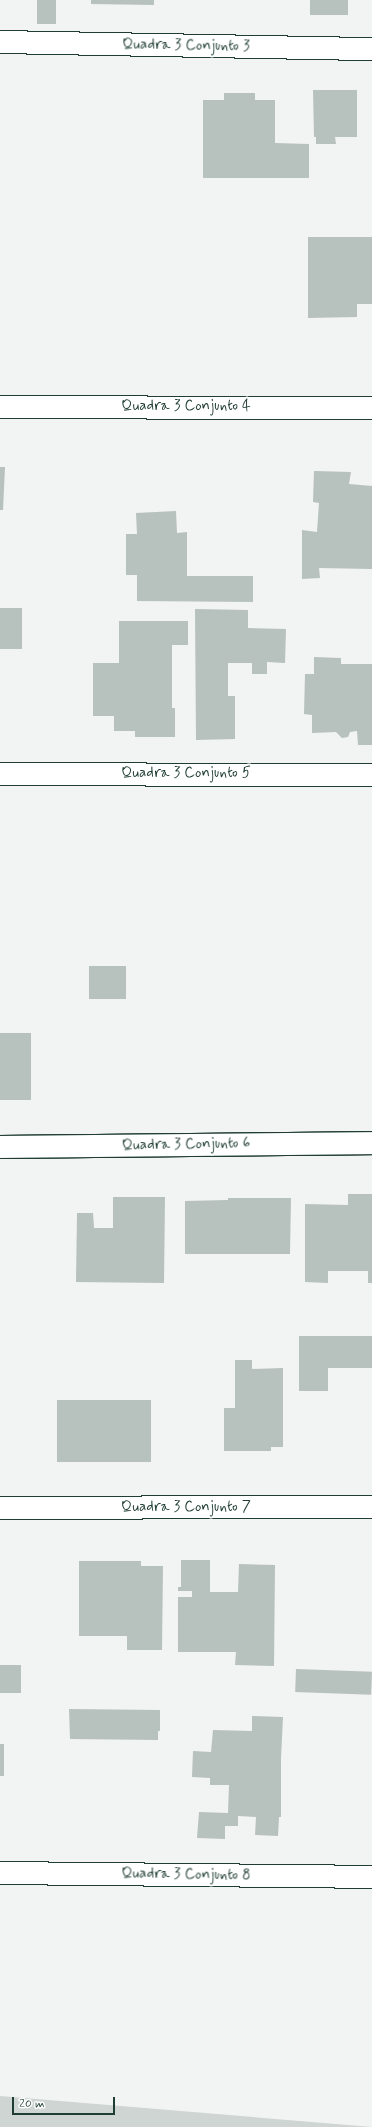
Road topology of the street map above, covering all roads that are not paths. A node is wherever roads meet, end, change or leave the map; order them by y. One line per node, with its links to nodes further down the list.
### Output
1 (0, 42): 2 (street, Quadra 3 Conjunto 3)
2 (372, 50)
3 (0, 408): 4 (street, Quadra 3 Conjunto 4)
4 (372, 408)
5 (0, 774): 6 (street, Quadra 3 Conjunto 5)
6 (372, 775)
7 (372, 1143): 8 (street, Quadra 3 Conjunto 6)
8 (0, 1147)
9 (372, 1507): 10 (street, Quadra 3 Conjunto 7)
10 (0, 1508)
11 (0, 1873): 12 (street, Quadra 3 Conjunto 8)
12 (372, 1877)

